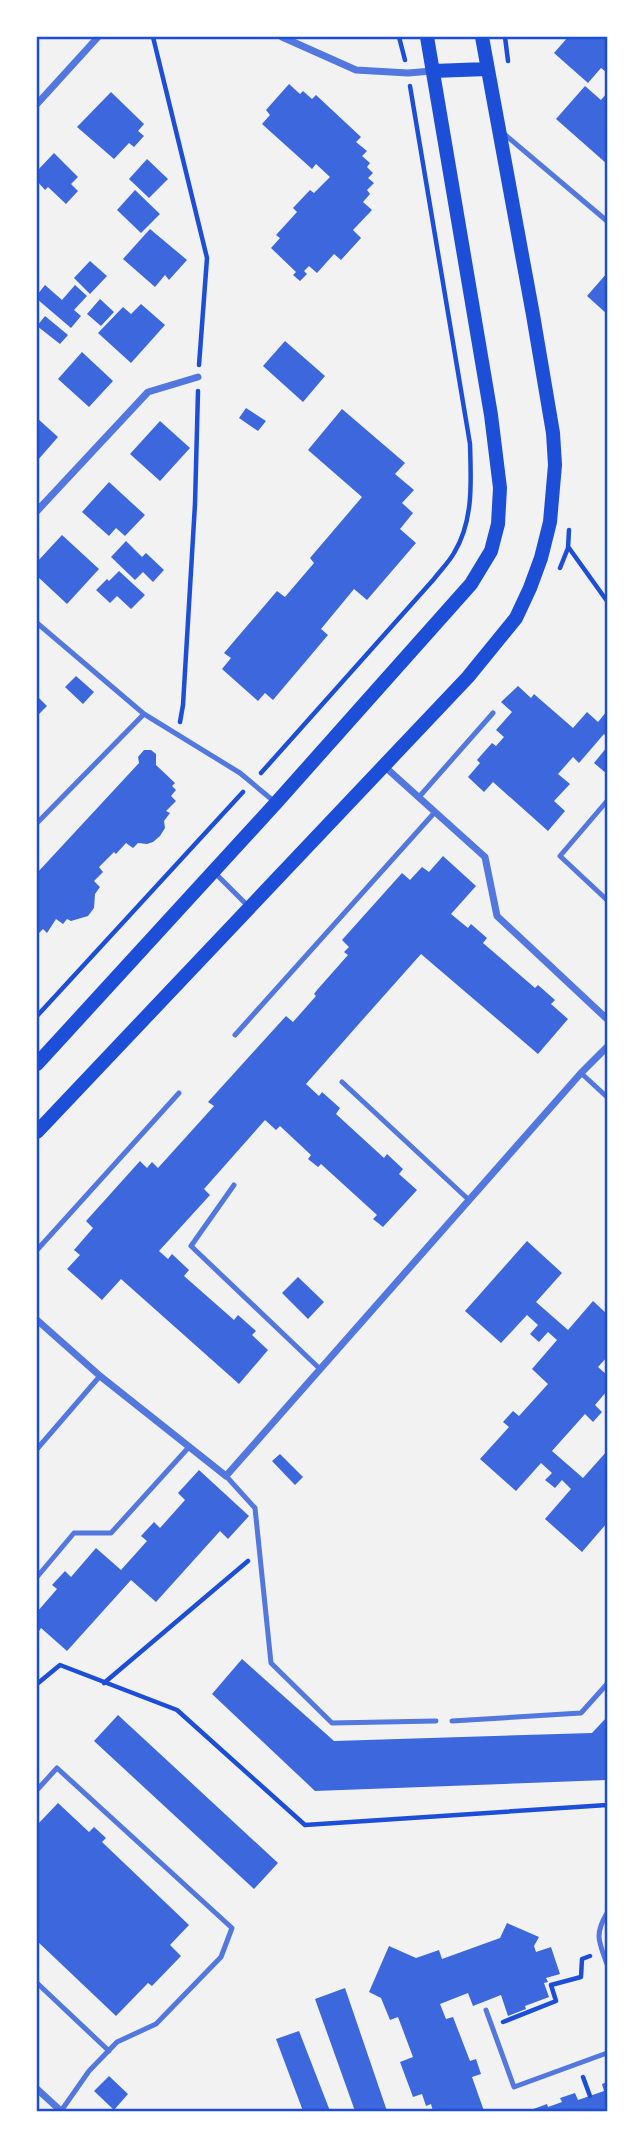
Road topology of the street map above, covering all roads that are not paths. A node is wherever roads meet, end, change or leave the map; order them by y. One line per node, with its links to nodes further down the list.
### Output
1 (97, 37): 7 (street)
2 (282, 37): 6 (street)
3 (427, 37): 6 (main road)
4 (482, 37): 5 (main road)
5 (487, 69): 6 (main road); 8 (main road)
6 (433, 71): 18 (main road)
7 (37, 104)
8 (498, 129): 9 (lane); 15 (main road)
9 (607, 221)
10 (198, 377): 11 (street)
11 (37, 511)
12 (37, 623): 14 (lane)
13 (493, 713): 16 (lane)
14 (144, 714): 18 (lane); 20 (lane)
15 (384, 766): 16 (street); 23 (main road)
16 (419, 797): 19 (street)
17 (607, 801): 22 (lane)
18 (276, 803): 21 (main road)
19 (435, 812): 24 (street); 25 (lane)
20 (37, 823)
21 (213, 871): 23 (lane); 27 (main road)
22 (607, 900)
23 (250, 907): 32 (main road)
24 (607, 1019)
25 (235, 1035)
26 (607, 1046): 28 (street)
27 (37, 1064)
28 (581, 1073): 31 (lane); 34 (street)
29 (342, 1082): 34 (lane)
30 (178, 1093): 35 (lane)
31 (607, 1097)
32 (37, 1132)
33 (234, 1185): 37 (lane)
34 (470, 1200): 37 (street)
35 (37, 1250)
36 (37, 1320): 38 (street)
37 (320, 1369): 41 (street)
38 (100, 1376): 39 (street); 40 (lane)
39 (189, 1447): 41 (street); 42 (lane)
40 (37, 1449)
41 (226, 1476): 44 (lane)
42 (37, 1577)
43 (607, 1684): 45 (lane)
44 (436, 1721)
45 (452, 1721)
46 (37, 1790): 51 (lane)
47 (607, 1913): 48 (lane)
48 (607, 1964)
49 (37, 1983): 51 (lane)
50 (486, 2010): 52 (lane)
51 (109, 2051): 54 (lane)
52 (607, 2053)
53 (37, 2090): 54 (street)
54 (61, 2111)

